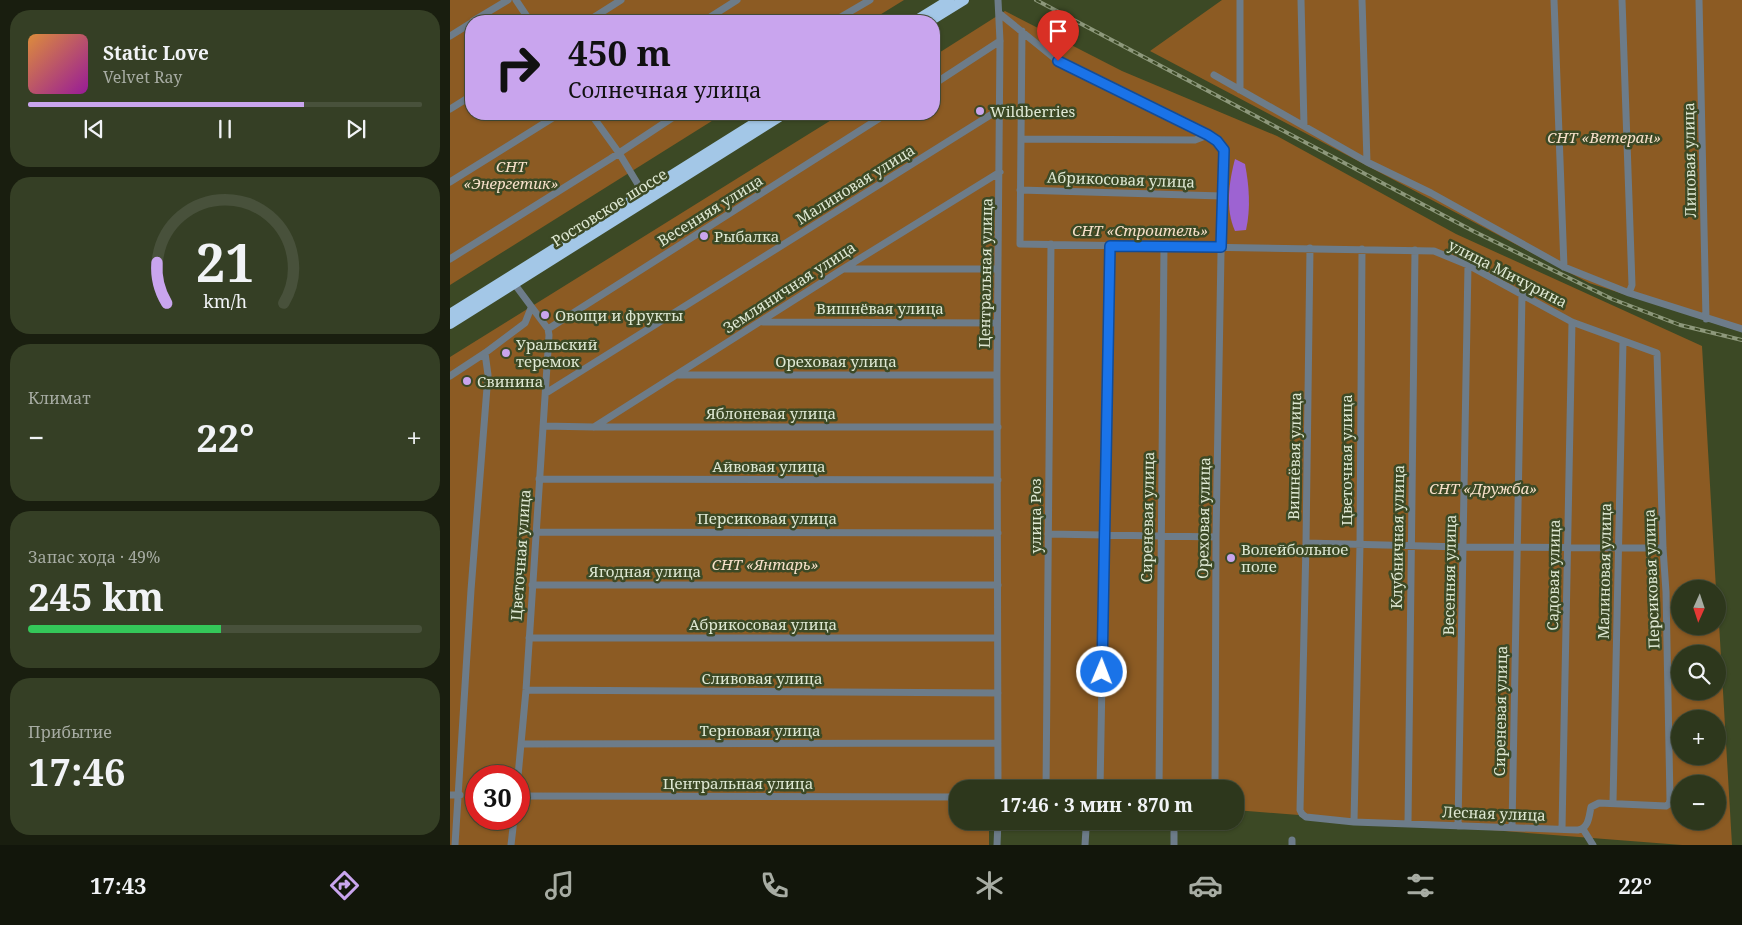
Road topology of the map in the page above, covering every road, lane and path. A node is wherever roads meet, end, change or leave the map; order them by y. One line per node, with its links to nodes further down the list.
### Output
1 (508, 0): 16 (street)
2 (516, 0): 17 (street)
3 (621, 0): 18 (street)
4 (737, 0): 19 (street)
5 (870, 0): 20 (street)
6 (949, 0): 21 (highway)
7 (964, 0): 22 (highway)
8 (998, 0): 15 (street, Центральная улица)
9 (1240, 0): 29 (street)
10 (1301, 0): 39 (street)
11 (1362, 0): 43 (street)
12 (1554, 0): 58 (street)
13 (1622, 0): 62 (street)
14 (1699, 0): 66 (street, Липовая улица)
15 (1000, 14): 24 (street); 26 (street, Центральная улица)
16 (483, 15)
17 (526, 15)
18 (597, 15)
19 (713, 15)
20 (844, 15)
21 (925, 15)
22 (940, 15)
23 (465, 26): 25 (street)
24 (1022, 31): 40 (street); 41 (street)
25 (450, 36)
26 (1000, 42): 28 (street); 32 (street, Центральная улица)
27 (1214, 76): 29 (street)
28 (940, 80)
29 (1240, 90): 39 (street)
30 (465, 100): 31 (street)
31 (450, 109)
32 (1000, 109): 44 (street, Центральная улица); 79 (street, Малиновая улица)
33 (549, 120): 45 (street)
34 (595, 120): 42 (street)
35 (669, 120): 42 (street)
36 (760, 120): 48 (highway, Ростовское шоссе)
37 (774, 120): 48 (highway, Ростовское шоссе)
38 (877, 120): 72 (street, Весенняя улица)
39 (1304, 126): 43 (street)
40 (1208, 135): 41 (street); 47 (street, Ореховая улица)
41 (1021, 138): 46 (street)
42 (619, 153): 48 (street); 56 (street)
43 (1367, 162): 58 (street)
44 (1000, 172): 59 (street, Земляничная улица); 60 (street, Центральная улица)
45 (450, 182)
46 (1020, 190): 47 (street, Абрикосовая улица); 49 (street, улица Мичурина)
47 (1222, 196): 52 (street, Ореховая улица)
48 (646, 197): 61 (highway, Ростовское шоссе)
49 (1051, 244): 50 (street, улица Мичурина); 87 (street, улица Роз)
50 (1110, 246): 51 (street, улица Мичурина); 88 (street)
51 (1164, 246): 52 (street, улица Мичурина); 89 (street, Сиреневая улица)
52 (1221, 247): 53 (street, улица Мичурина); 90 (street, Ореховая улица)
53 (1310, 248): 54 (street, улица Мичурина); 91 (street, Вишнёвая улица)
54 (1362, 249): 55 (street, улица Мичурина); 92 (street, Цветочная улица)
55 (1415, 250): 57 (street, улица Мичурина); 93 (street, Клубничная улица)
56 (450, 259)
57 (1468, 265): 63 (street, улица Мичурина); 94 (street, Весенняя улица)
58 (1564, 266): 62 (street)
59 (844, 268): 60 (street); 67 (street, Земляничная улица)
60 (998, 269): 68 (street, Центральная улица)
61 (512, 281): 64 (street); 65 (highway, Ростовское шоссе); 70 (highway, Ростовское шоссе)
62 (1629, 293): 66 (street)
63 (1522, 294): 69 (street, улица Мичурина); 95 (street, Сиреневая улица)
64 (531, 308): 72 (street); 74 (street)
65 (450, 314)
66 (1706, 319): 71 (street)
67 (762, 322): 68 (street, Вишнёвая улица); 76 (street, Земляничная улица)
68 (997, 322): 77 (street, Центральная улица)
69 (1572, 322): 73 (street, улица Мичурина); 96 (street, Садовая улица)
70 (450, 324)
71 (1742, 329)
72 (548, 332): 79 (street, Цветочная улица)
73 (1623, 341): 75 (street, улица Мичурина); 97 (street, Малиновая улица)
74 (485, 353): 78 (street); 113 (street)
75 (1657, 353): 98 (street, Персиковая улица)
76 (676, 375): 77 (street, Ореховая улица); 81 (street, Земляничная улица)
77 (997, 375): 82 (street, Центральная улица)
78 (450, 376)
79 (546, 393): 80 (street, Цветочная улица)
80 (543, 426): 81 (street, Яблоневая улица); 83 (street, Цветочная улица)
81 (594, 427): 82 (street, Яблоневая улица)
82 (998, 427): 84 (street, Центральная улица)
83 (539, 479): 84 (street, Айвовая улица); 85 (street, Цветочная улица)
84 (998, 480): 86 (street, Центральная улица)
85 (536, 532): 86 (street, Персиковая улица); 99 (street, Цветочная улица)
86 (998, 533): 100 (street, Центральная улица)
87 (1048, 534): 88 (street); 109 (street, улица Роз)
88 (1104, 535): 89 (street); 110 (street)
89 (1160, 537): 90 (street); 111 (street, Сиреневая улица)
90 (1216, 537): 112 (street, Ореховая улица)
91 (1306, 543): 92 (street); 118 (street, Вишнёвая улица)
92 (1360, 545): 93 (street); 119 (street, Цветочная улица)
93 (1411, 546): 94 (street); 120 (street, Клубничная улица)
94 (1463, 547): 95 (street); 121 (street, Весенняя улица)
95 (1516, 547): 96 (street); 122 (street, Сиреневая улица)
96 (1567, 547): 97 (street); 123 (street, Садовая улица)
97 (1619, 548): 98 (street); 117 (street, Малиновая улица)
98 (1663, 548): 117 (street, Персиковая улица)
99 (532, 585): 100 (street, Ягодная улица); 101 (street, Цветочная улица)
100 (998, 585): 102 (street, Центральная улица)
101 (529, 638): 102 (street, Абрикосовая улица); 103 (street, Цветочная улица)
102 (997, 638): 104 (street, Центральная улица)
103 (526, 690): 104 (street, Сливовая улица); 105 (street, Цветочная улица)
104 (998, 693): 106 (street, Центральная улица)
105 (521, 744): 106 (street, Терновая улица); 107 (street, Цветочная улица)
106 (998, 744): 108 (street, Центральная улица)
107 (519, 765)
108 (998, 780)
109 (1046, 780)
110 (1100, 780)
111 (1159, 780)
112 (1215, 780)
113 (460, 795): 114 (street); 129 (street)
114 (450, 796)
115 (530, 796): 116 (street, Центральная улица)
116 (949, 797)
117 (1613, 802): 124 (street)
118 (1302, 814): 119 (street, Лесная улица)
119 (1354, 822): 120 (street, Лесная улица)
120 (1408, 824): 121 (street, Лесная улица)
121 (1458, 826): 122 (street, Лесная улица)
122 (1512, 827): 123 (street, Лесная улица)
123 (1562, 829): 124 (street, Лесная улица)
124 (1583, 829): 134 (street)
125 (513, 830): 130 (street)
126 (998, 830): 131 (street)
127 (1086, 830): 132 (street)
128 (1174, 832): 133 (street)
129 (455, 845)
130 (511, 845)
131 (997, 845)
132 (1085, 845)
133 (1174, 845)
134 (1593, 845)

